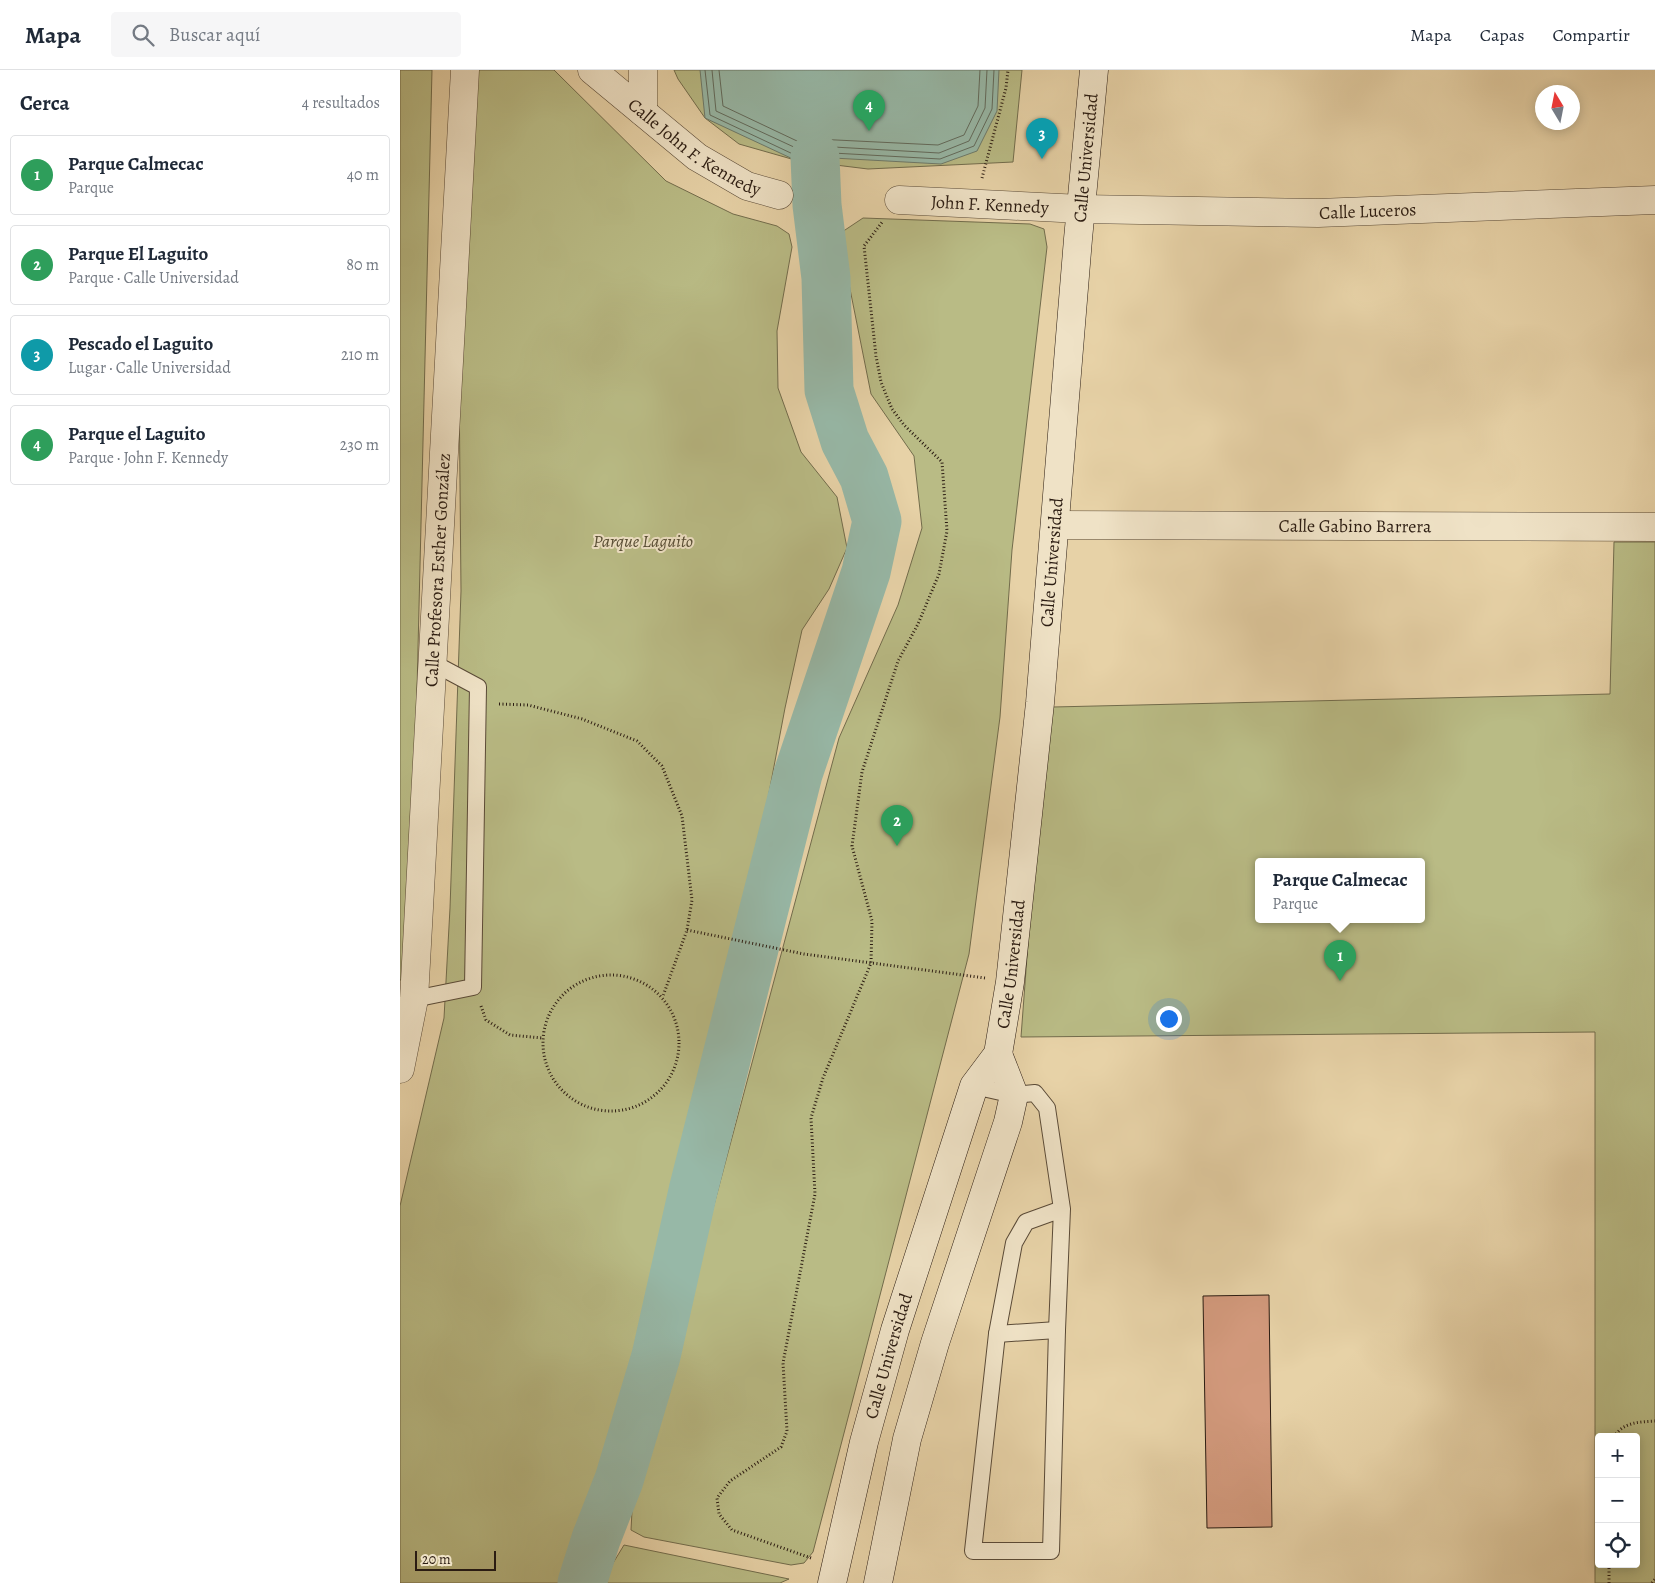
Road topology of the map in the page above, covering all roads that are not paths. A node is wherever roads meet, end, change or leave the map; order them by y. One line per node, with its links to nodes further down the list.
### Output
1 (465, 70): 12 (street, Calle Profesora Esther González)
2 (592, 70): 5 (street, Calle John F. Kennedy)
3 (643, 70): 5 (street)
4 (1094, 70): 9 (street, Calle Universidad)
5 (643, 112): 6 (street, Calle John F. Kennedy)
6 (779, 196)
7 (899, 200): 9 (street, John F. Kennedy)
8 (1655, 200): 9 (street, Calle Luceros)
9 (1081, 209): 10 (street, Calle Universidad)
10 (1055, 525): 11 (street, Calle Gabino Barrera); 14 (street, Calle Universidad)
11 (1655, 527)
12 (433, 663): 13 (street, Calle Profesora Esther González); 13 (lane)
13 (407, 999): 15 (street, Calle Profesora Esther González)
14 (998, 1054): 16 (street, Calle Universidad); 17 (street, Calle Universidad)
15 (400, 1069)
16 (974, 1086): 17 (lane); 19 (street, Calle Universidad)
17 (1014, 1096): 18 (lane); 22 (street)
18 (1062, 1209): 20 (lane); 21 (lane)
19 (895, 1330): 22 (street); 23 (street, Calle Universidad)
20 (1057, 1330): 21 (lane); 21 (lane)
21 (997, 1334)
22 (935, 1343): 24 (street)
23 (834, 1575)
24 (878, 1583)

